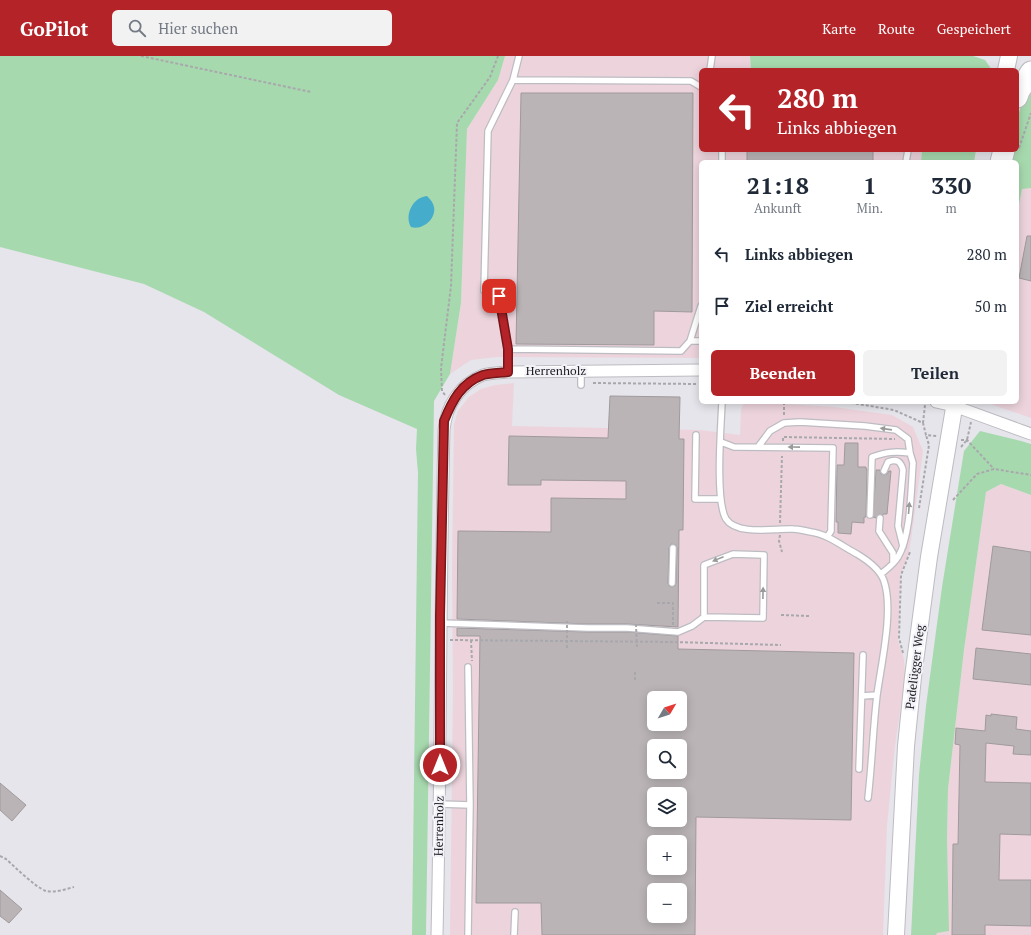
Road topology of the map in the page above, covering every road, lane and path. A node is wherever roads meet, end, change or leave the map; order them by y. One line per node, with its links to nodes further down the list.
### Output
1 (141, 56): 11 (path)
2 (498, 56): 26 (path)
3 (520, 56): 9 (lane)
4 (712, 56): 6 (lane)
5 (1009, 56): 7 (main road)
6 (710, 68)
7 (1006, 68)
8 (1031, 72): 12 (highway)
9 (514, 80): 10 (lane); 20 (lane)
10 (699, 86)
11 (311, 92)
12 (1019, 93)
13 (1031, 113): 14 (path)
14 (1019, 135)
15 (1009, 152): 16 (highway)
16 (1003, 160)
17 (699, 312): 18 (lane)
18 (690, 341): 19 (lane); 20 (lane)
19 (699, 341)
20 (508, 349): 23 (lane)
21 (699, 370): 22 (street, Herrenholz)
22 (582, 371): 23 (street, Herrenholz); 24 (lane)
23 (508, 372): 62 (street, Herrenholz)
24 (581, 384): 25 (path)
25 (697, 384)
26 (442, 391)
27 (722, 404): 37 (lane)
28 (858, 404): 32 (path)
29 (926, 404): 32 (path)
30 (954, 404): 31 (street); 38 (main road, Padelügger Weg)
31 (974, 414): 33 (street); 36 (path)
32 (923, 423): 38 (path)
33 (1031, 434)
34 (696, 435): 46 (lane)
35 (895, 439): 40 (path)
36 (966, 440): 38 (path); 38 (path); 42 (path)
37 (721, 442): 39 (lane); 46 (lane)
38 (954, 443): 87 (main road, Padelügger Weg)
39 (758, 447): 40 (lane); 41 (lane, one-way to 39)
40 (783, 447): 49 (path); 50 (lane, one-way to 40)
41 (910, 453): 47 (lane); 51 (lane, one-way to 41)
42 (994, 468): 44 (path); 45 (path)
43 (884, 471): 51 (lane)
44 (1031, 475)
45 (951, 496)
46 (721, 499): 49 (lane)
47 (870, 515)
48 (880, 518): 54 (lane)
49 (780, 530): 50 (lane); 53 (path)
50 (827, 537): 55 (lane)
51 (903, 546): 54 (lane)
52 (673, 548): 56 (lane)
53 (782, 552)
54 (893, 564): 55 (lane)
55 (881, 574): 75 (lane)
56 (672, 583)
57 (657, 603): 64 (path)
58 (781, 615): 59 (path)
59 (809, 616)
60 (704, 617): 60 (lane, one-way to 60); 64 (lane)
61 (567, 621): 69 (path, bridge)
62 (440, 623): 64 (lane); 65 (street, Herrenholz)
63 (636, 624): 70 (path, bridge)
64 (672, 631): 67 (path)
65 (440, 640): 66 (path); 79 (street, Herrenholz)
66 (471, 640): 67 (path); 72 (path)
67 (673, 642): 68 (path)
68 (781, 645)
69 (567, 648)
70 (637, 649)
71 (863, 655): 76 (lane)
72 (468, 667): 80 (lane)
73 (635, 672): 74 (path)
74 (635, 682)
75 (877, 695): 76 (lane); 78 (lane)
76 (862, 696): 77 (lane)
77 (859, 769)
78 (868, 798)
79 (440, 804): 80 (lane); 84 (street, Herrenholz)
80 (470, 805): 85 (lane)
81 (0, 856): 82 (path)
82 (74, 887)
83 (515, 912): 86 (lane)
84 (438, 935)
85 (468, 935)
86 (514, 935)
87 (896, 935)

